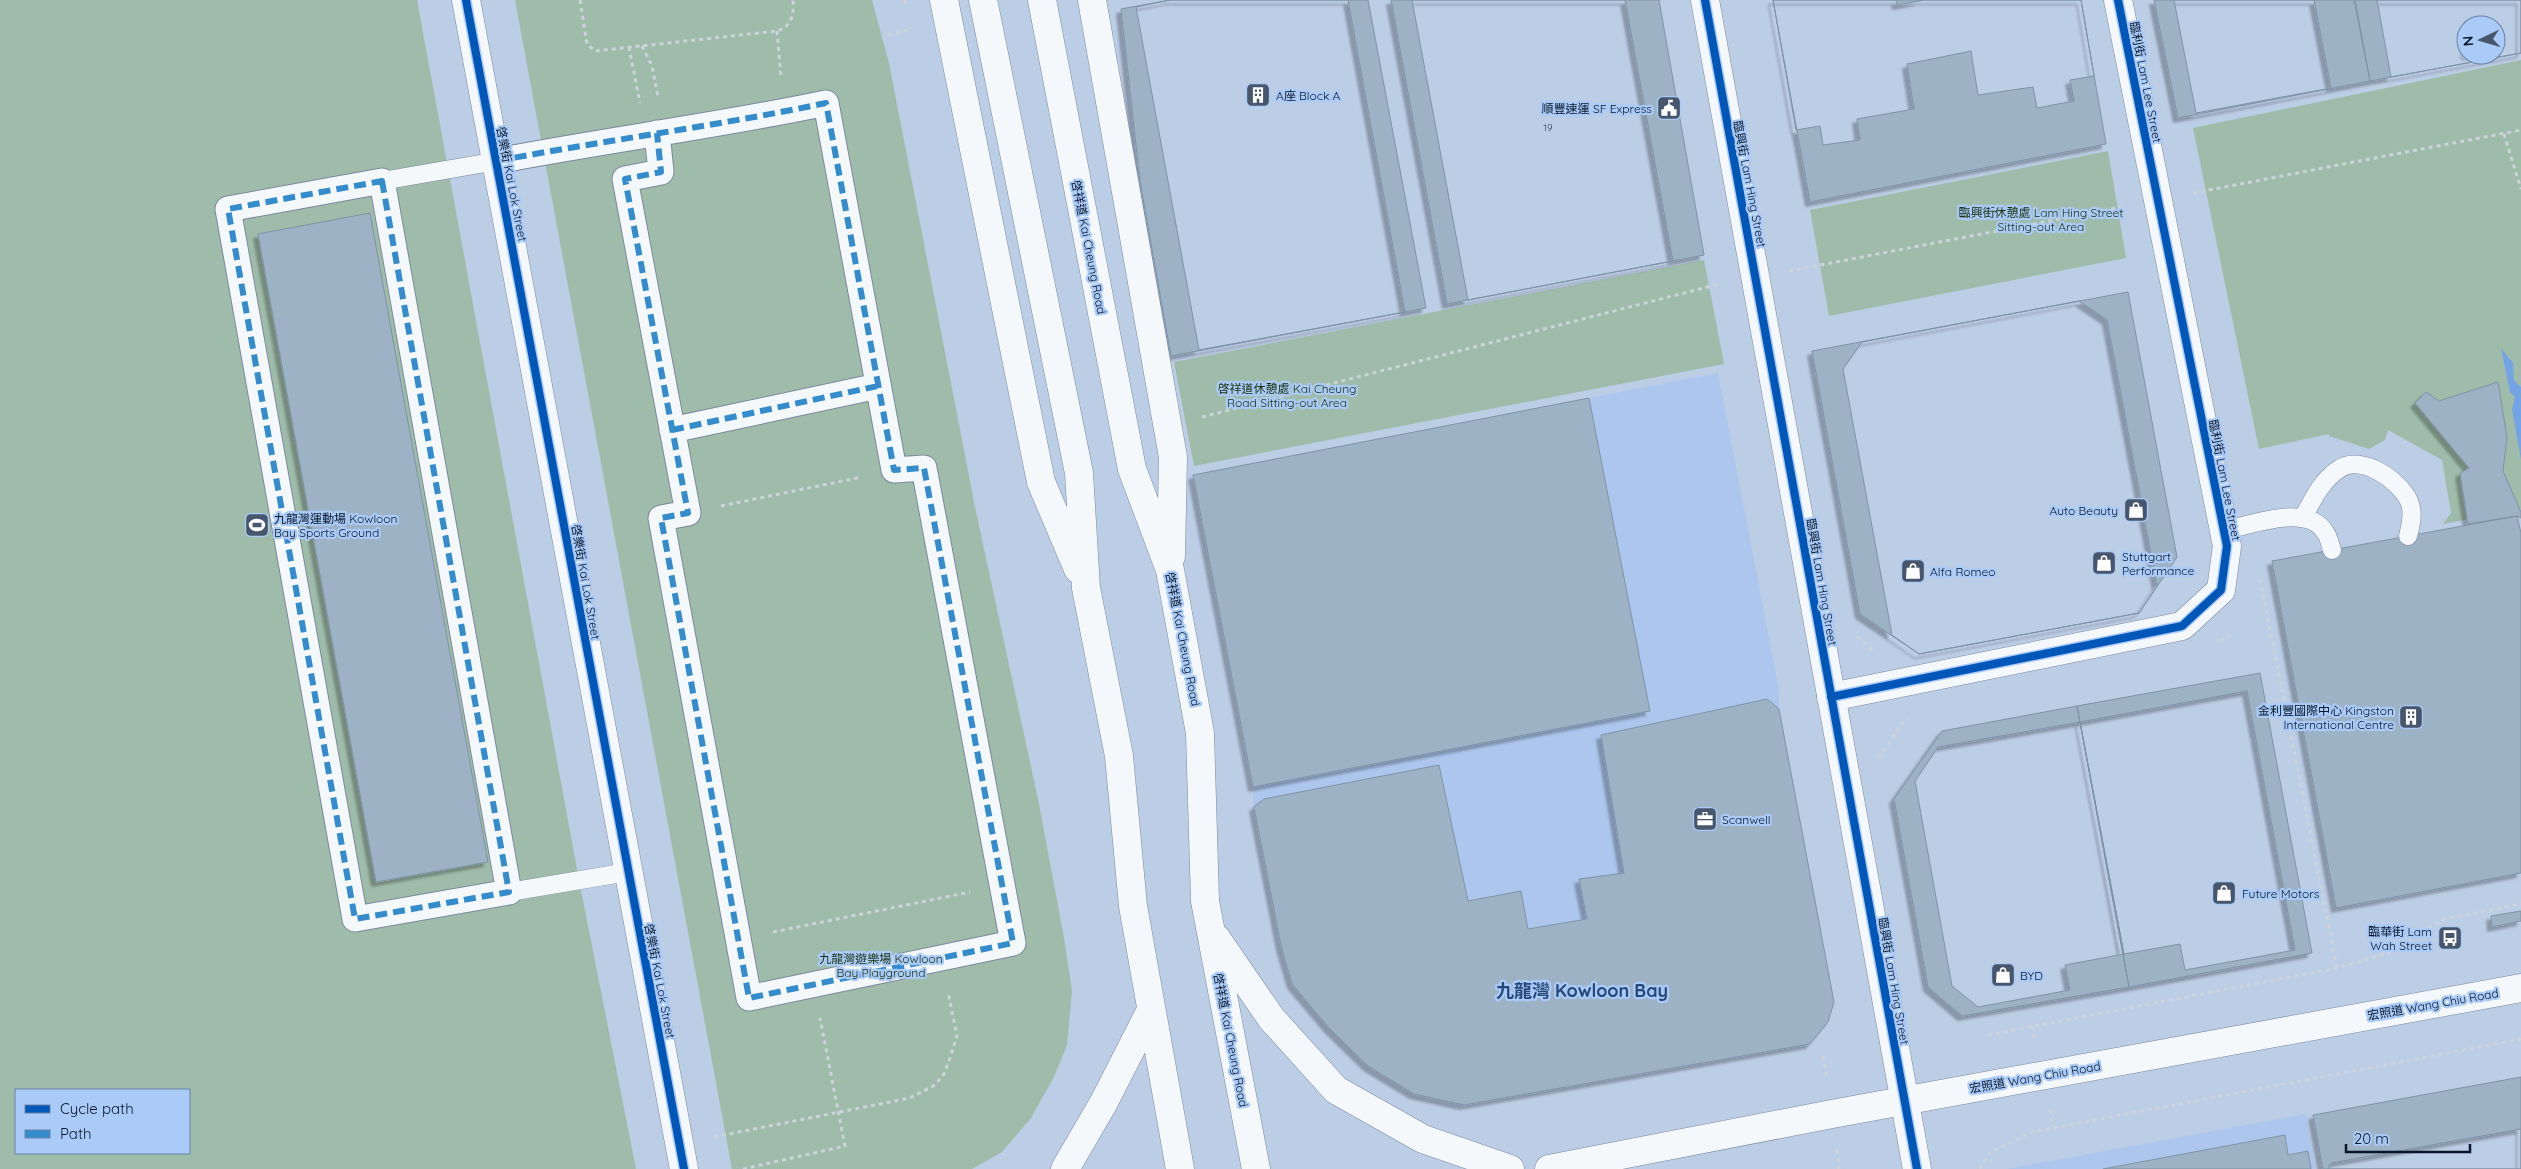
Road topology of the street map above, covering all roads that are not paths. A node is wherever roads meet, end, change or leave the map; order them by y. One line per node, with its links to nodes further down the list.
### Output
1 (466, 0): 9 (main road, 啓樂街 Kai Lok Street)
2 (944, 0): 18 (main road)
3 (983, 0): 18 (main road)
4 (1042, 0): 17 (main road, 啓祥道 Kai Cheung Road)
5 (1092, 0): 17 (main road)
6 (1705, 0): 19 (main road, 臨興街 Lam Hing Street)
7 (2118, 0): 14 (main road, 臨利街 Lam Lee Street)
8 (657, 133): 9 (street); 11 (street); 12 (street)
9 (496, 161): 10 (lane); 20 (main road, 啓樂街 Kai Lok Street)
10 (382, 181): 21 (street); 21 (street)
11 (878, 386): 12 (street); 12 (street)
12 (672, 430)
13 (2303, 518): 14 (lane); 15 (lane); 16 (lane)
14 (2223, 531): 19 (main road, 臨利街 Lam Lee Street)
15 (2408, 536)
16 (2332, 550)
17 (1170, 570): 22 (main road, 啓祥道 Kai Cheung Road)
18 (1086, 588): 24 (main road)
19 (1831, 697): 25 (main road, 臨興街 Lam Hing Street)
20 (628, 872): 21 (lane); 26 (main road, 啓樂街 Kai Lok Street)
21 (509, 892)
22 (1210, 928): 29 (main road, 啓祥道 Kai Cheung Road); 30 (main road)
23 (2521, 988): 25 (main road, 宏照道 Wang Chiu Road)
24 (1151, 1010): 27 (main road); 28 (main road)
25 (1904, 1101): 31 (main road, 宏照道 Wang Chiu Road); 32 (main road, 臨興街 Lam Hing Street)
26 (684, 1169)
27 (1064, 1169)
28 (1180, 1169)
29 (1256, 1169)
30 (1510, 1169)
31 (1549, 1169)
32 (1917, 1169)

